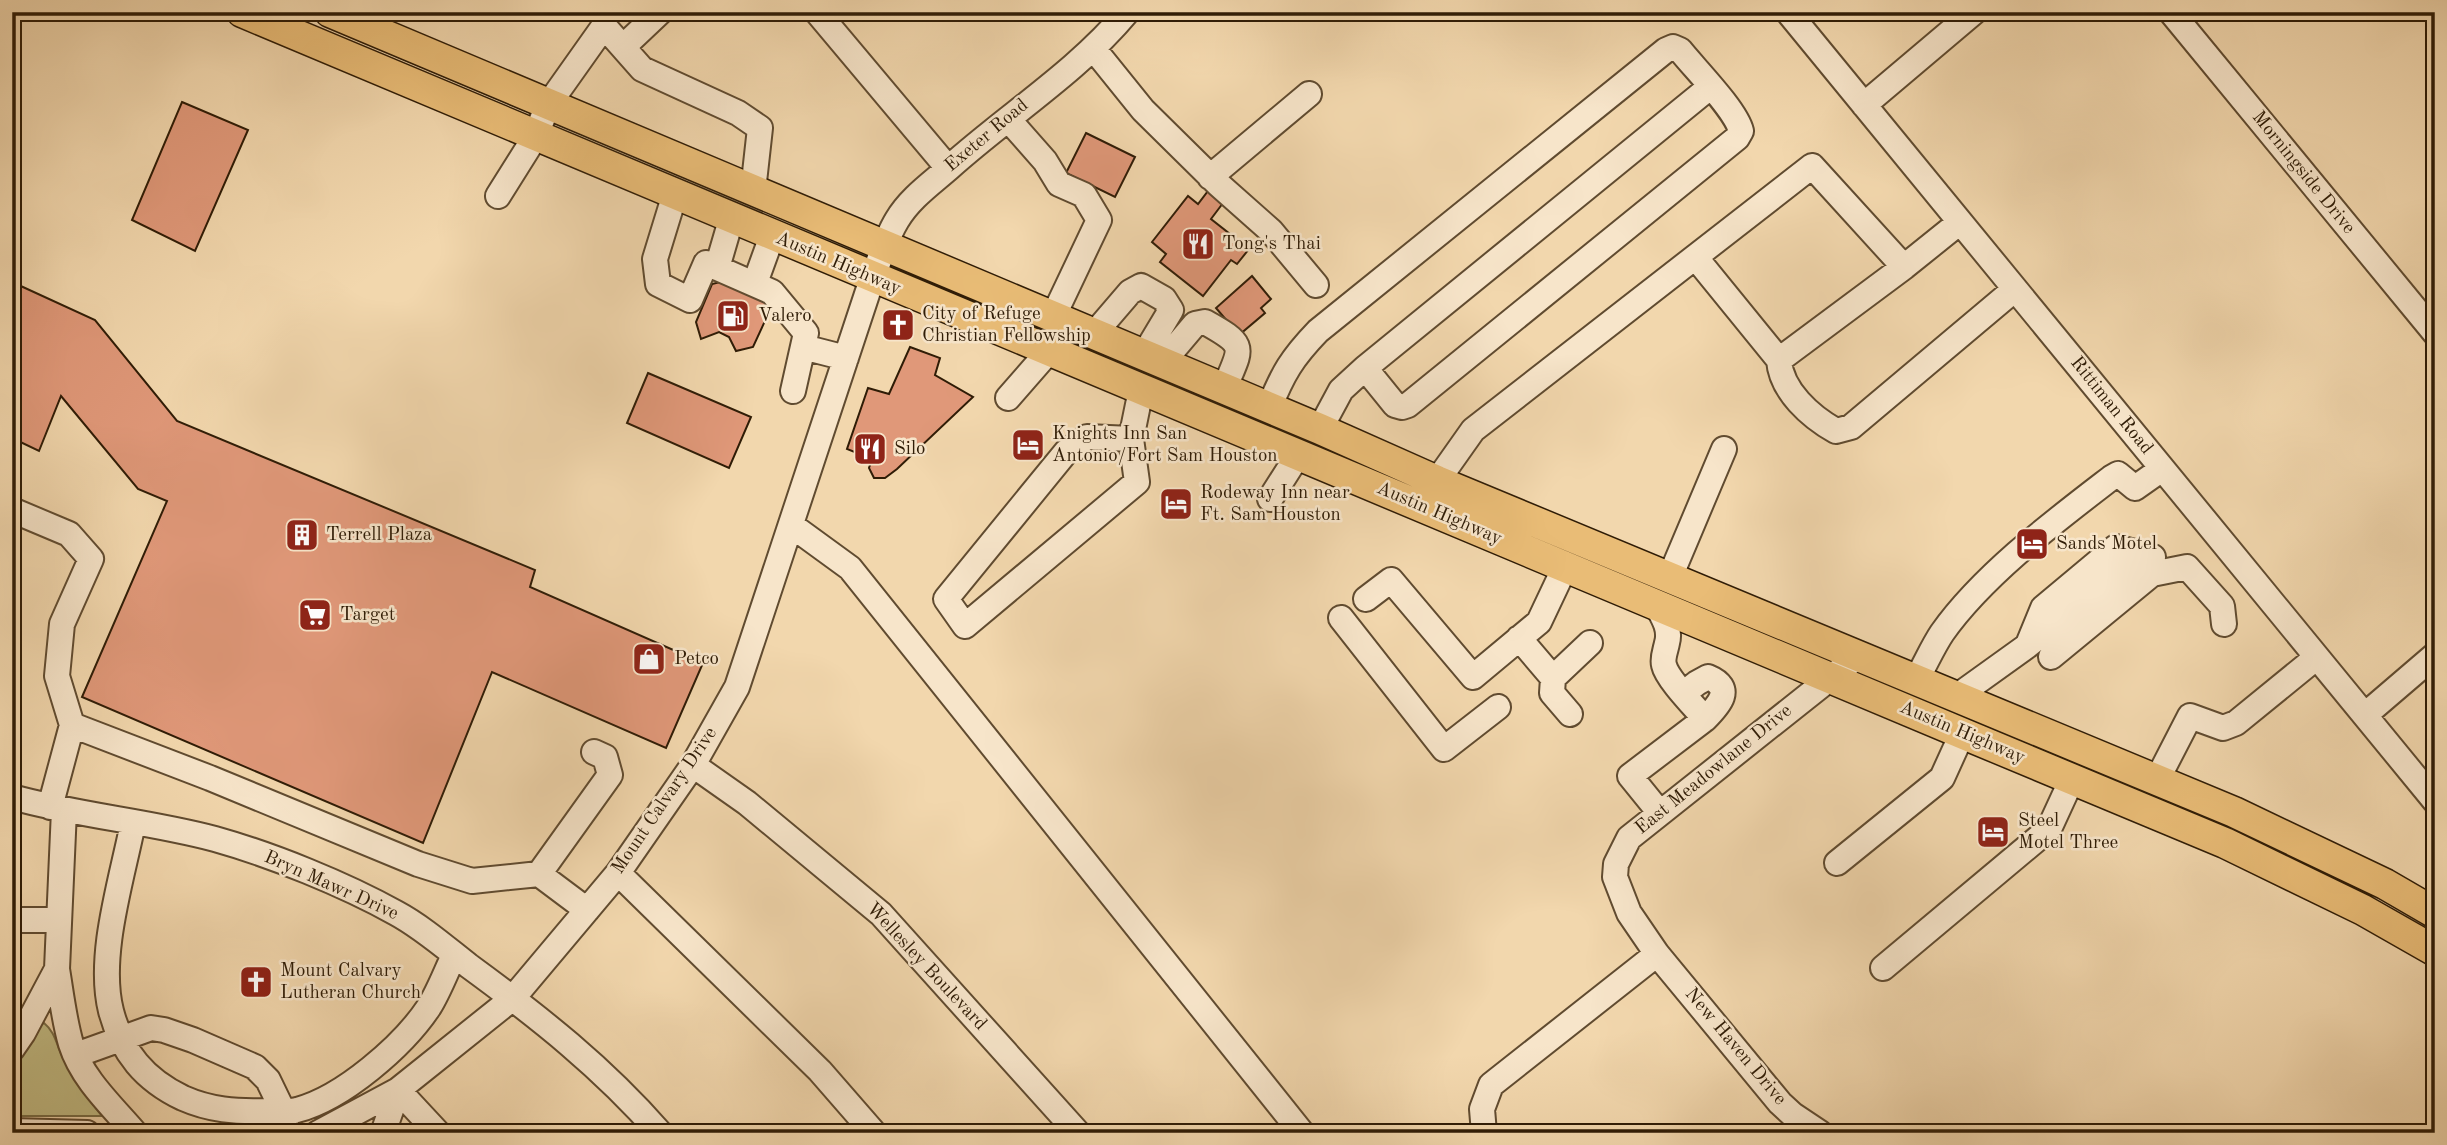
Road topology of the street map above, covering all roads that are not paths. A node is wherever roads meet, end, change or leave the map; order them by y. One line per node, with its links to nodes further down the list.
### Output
1 (242, 12): 16 (main road, Austin Highway)
2 (330, 12): 13 (main road, Austin Highway)
3 (660, 12): 9 (street)
4 (817, 12): 17 (street)
5 (1127, 12): 10 (street, Exeter Road)
6 (1787, 12): 14 (street, Rittiman Road)
7 (1974, 12): 14 (street)
8 (2171, 12): 34 (street, Morningside Drive)
9 (623, 47): 13 (street); 19 (street)
10 (1093, 48): 15 (street, Exeter Road); 18 (street)
11 (1710, 87): 41 (street); 41 (street); 46 (street)
12 (1309, 94): 18 (street)
13 (548, 105): 16 (street); 19 (main road, Austin Highway)
14 (1864, 105): 23 (street, Rittiman Road)
15 (1008, 118): 17 (street, Exeter Road); 33 (street)
16 (535, 137): 20 (street); 21 (main road, Austin Highway)
17 (948, 168): 25 (street, Exeter Road)
18 (1210, 177): 31 (street)
19 (753, 191): 25 (main road, Austin Highway)
20 (498, 196)
21 (674, 197): 22 (main road, Austin Highway); 28 (street)
22 (731, 220): 24 (main road, Austin Highway); 28 (street)
23 (1960, 222): 27 (street); 32 (street, Rittiman Road)
24 (772, 236): 29 (main road, Austin Highway); 30 (street)
25 (885, 246): 29 (street, Exeter Road); 33 (main road, Austin Highway)
26 (1696, 258): 27 (street); 40 (street); 52 (street)
27 (1904, 267): 40 (street)
28 (717, 268): 30 (street)
29 (872, 279): 37 (main road, Austin Highway); 38 (street, Mount Calvary Drive)
30 (755, 283): 36 (street)
31 (1316, 285)
32 (2015, 289): 40 (street); 51 (street, Rittiman Road)
33 (1053, 317): 35 (main road, Austin Highway)
34 (2435, 333)
35 (1094, 334): 39 (main road, Austin Highway); 39 (street)
36 (803, 347): 38 (street); 44 (street)
37 (1049, 351): 43 (main road, Austin Highway); 45 (street)
38 (846, 358): 55 (street, Mount Calvary Drive)
39 (1153, 359): 42 (main road, Austin Highway); 42 (street)
40 (1779, 360)
41 (1364, 368): 47 (street)
42 (1224, 388): 46 (main road, Austin Highway)
43 (1142, 390): 48 (street); 50 (main road, Austin Highway)
44 (793, 391)
45 (1008, 398)
46 (1269, 408): 47 (main road, Austin Highway)
47 (1320, 429): 52 (main road, Austin Highway)
48 (1131, 439): 48 (street)
49 (1724, 449): 58 (street)
50 (1298, 455): 53 (street); 56 (main road, Austin Highway)
51 (2162, 468): 68 (street, Rittiman Road); 71 (street)
52 (1437, 481): 58 (main road, Austin Highway)
53 (1270, 499)
54 (12, 510): 78 (street)
55 (791, 525): 81 (street, Mount Calvary Drive); 117 (street)
56 (1565, 567): 60 (main road, Austin Highway); 63 (street)
57 (2187, 567): 62 (street); 65 (street); 65 (street)
58 (1670, 577): 67 (main road, Austin Highway)
59 (1366, 599): 72 (street)
60 (1657, 606): 70 (main road, Austin Highway); 73 (street)
61 (1341, 618): 72 (street)
62 (2224, 624)
63 (1519, 638): 69 (street); 72 (street)
64 (1590, 643): 69 (street)
65 (2038, 645): 74 (street)
66 (2435, 655): 76 (street)
67 (1858, 656): 70 (street, East Meadowlane Drive); 71 (main road, Austin Highway)
68 (2317, 657): 76 (street, Rittiman Road); 83 (street)
69 (1553, 678): 75 (street)
70 (1830, 678): 79 (main road, Austin Highway); 87 (street, East Meadowlane Drive)
71 (1916, 680): 74 (main road, Austin Highway)
72 (1485, 691)
73 (1684, 694): 77 (street); 77 (street)
74 (1956, 697): 83 (main road, Austin Highway)
75 (1570, 714)
76 (2364, 715): 85 (street, Rittiman Road)
77 (1705, 719): 87 (street)
78 (72, 725): 86 (street); 91 (street)
79 (1962, 734): 82 (main road, Austin Highway); 89 (street)
80 (594, 752): 91 (street)
81 (693, 765): 90 (street, Mount Calvary Drive); 116 (street, Wellesley Boulevard)
82 (2072, 779): 96 (main road, Austin Highway); 99 (street)
83 (2157, 780): 93 (main road, Austin Highway)
84 (12, 797): 86 (street, Bryn Mawr Drive)
85 (2435, 801)
86 (57, 808): 88 (street, Bryn Mawr Drive); 95 (street)
87 (1660, 813): 97 (street, East Meadowlane Drive)
88 (133, 823): 98 (street, Bryn Mawr Drive); 102 (street)
89 (1837, 863)
90 (618, 873): 92 (street, Mount Calvary Drive); 115 (street)
91 (539, 874): 92 (street)
92 (587, 910): 101 (street, Mount Calvary Drive)
93 (2435, 913)
94 (12, 920): 95 (street)
95 (59, 920): 100 (street)
96 (2435, 951)
97 (1657, 954): 106 (street); 118 (street, New Haven Drive)
98 (454, 955): 101 (street, Bryn Mawr Drive); 107 (street)
99 (1883, 968)
100 (57, 969): 103 (street); 104 (street)
101 (513, 998): 105 (street, Mount Calvary Drive); 114 (street, Bryn Mawr Drive)
102 (124, 1040): 104 (street); 107 (street); 107 (street)
103 (12, 1049)
104 (76, 1055): 110 (street)
105 (398, 1090): 111 (street, Mount Calvary Drive); 112 (street); 113 (street)
106 (1483, 1121)
107 (286, 1122)
108 (12, 1131): 109 (street)
109 (72, 1132)
110 (135, 1133)
111 (317, 1133)
112 (383, 1133)
113 (438, 1133)
114 (660, 1133)
115 (873, 1133)
116 (1078, 1133)
117 (1302, 1133)
118 (1820, 1133)

